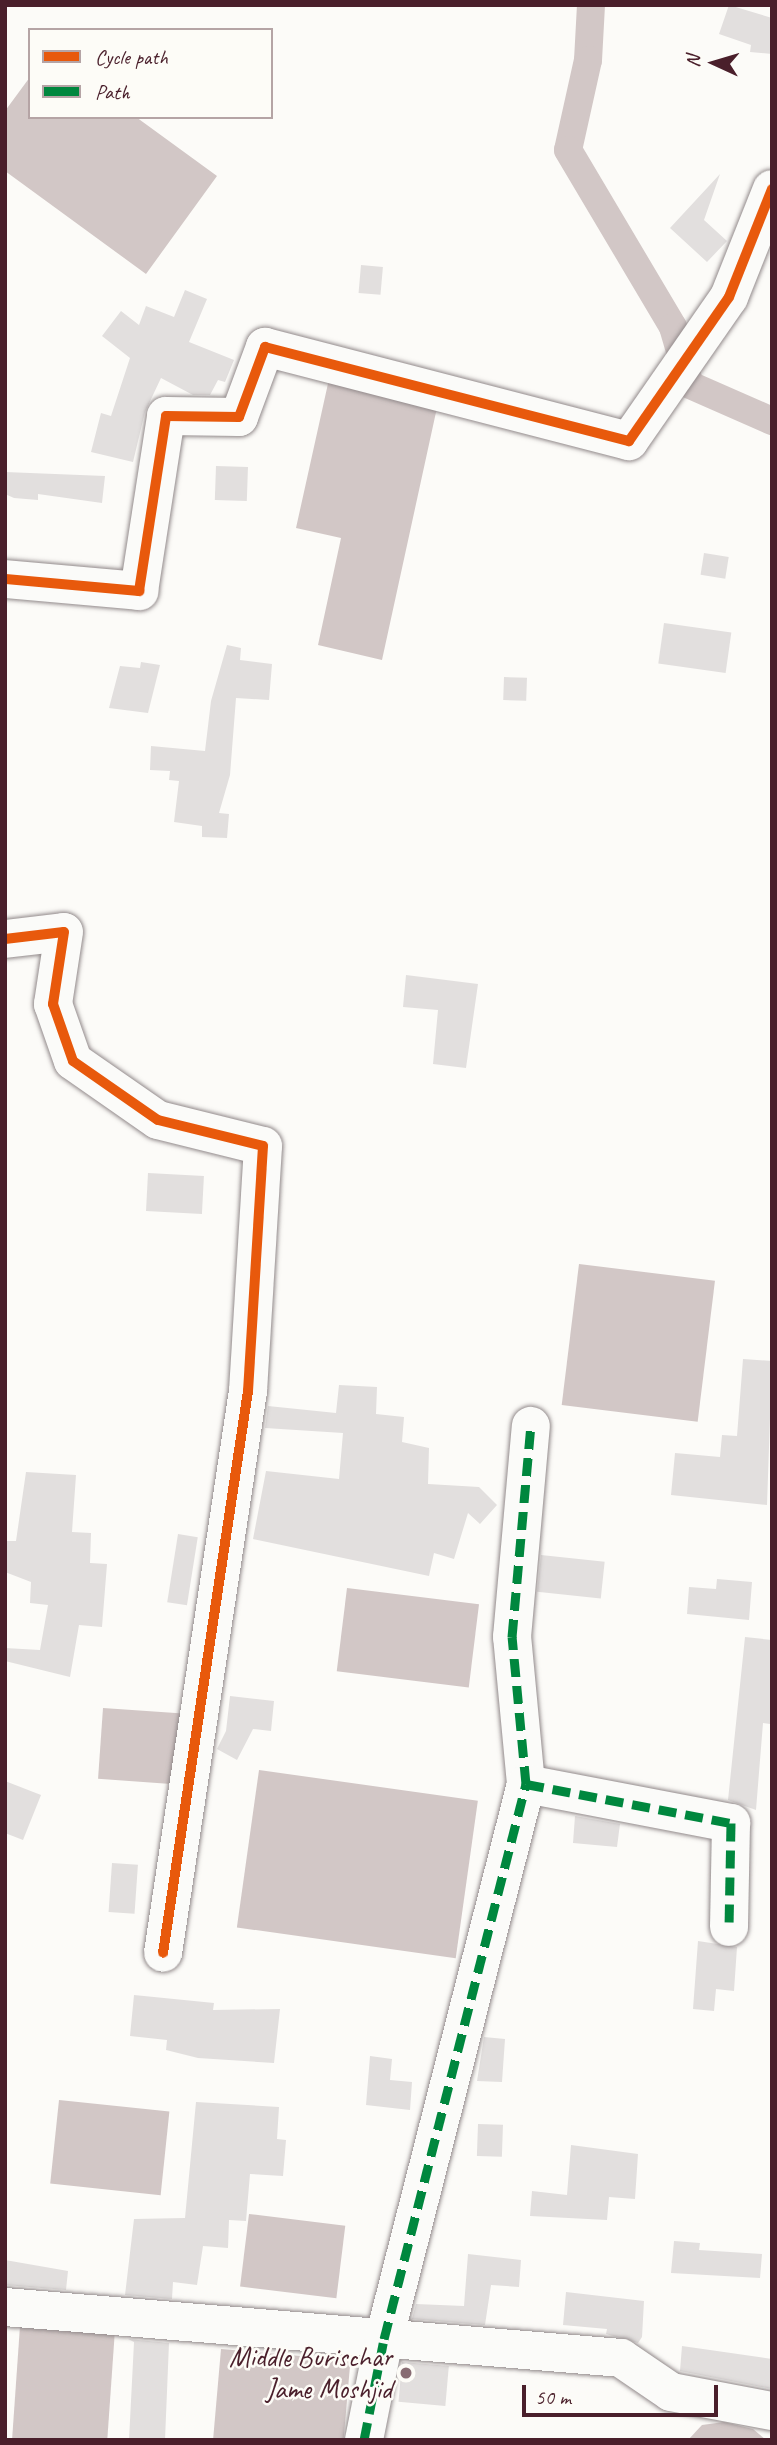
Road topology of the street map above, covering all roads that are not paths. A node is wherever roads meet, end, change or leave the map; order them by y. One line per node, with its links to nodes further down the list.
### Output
1 (772, 189): 2 (street)
2 (5, 579)
3 (5, 939): 7 (street)
4 (531, 1426): 5 (street)
5 (526, 1784): 6 (street); 9 (street)
6 (729, 1927)
7 (163, 1953)
8 (5, 2308): 9 (street)
9 (384, 2339): 10 (street); 11 (street)
10 (772, 2411)
11 (364, 2440)

